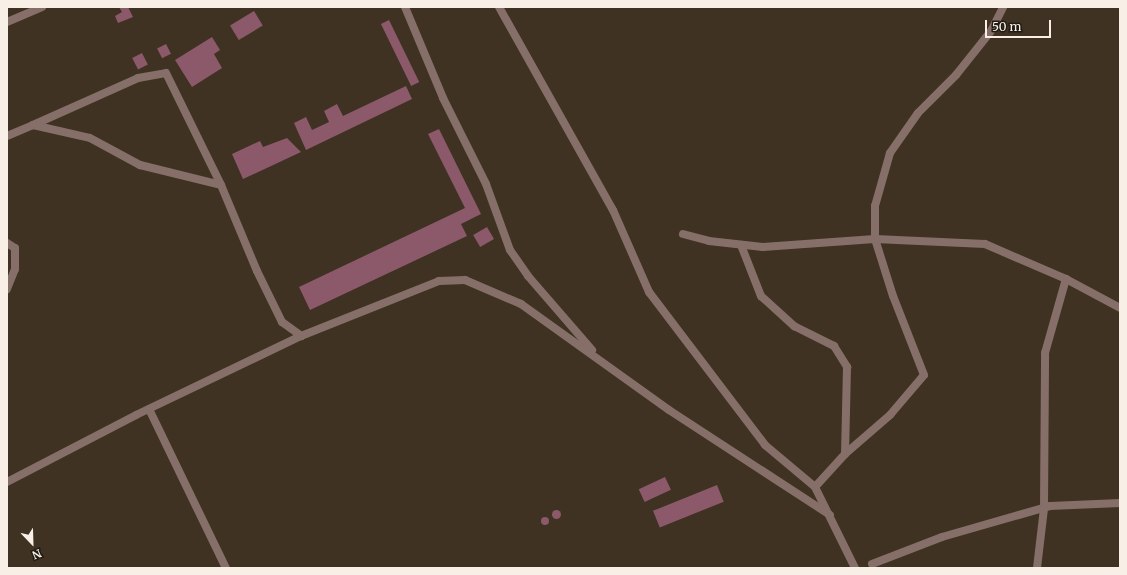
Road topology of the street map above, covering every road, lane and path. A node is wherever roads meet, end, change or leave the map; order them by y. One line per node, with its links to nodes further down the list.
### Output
1 (42, 7): 5 (street)
2 (405, 7): 17 (street)
3 (499, 7): 21 (street)
4 (1003, 7): 10 (street)
5 (7, 22)
6 (33, 125): 7 (street); 8 (street); 8 (street)
7 (7, 136)
8 (221, 185): 16 (street)
9 (683, 234): 12 (street)
10 (875, 239): 12 (street); 13 (street); 19 (street)
11 (7, 244): 14 (street)
12 (741, 244): 19 (street)
13 (1066, 279): 15 (street); 23 (street)
14 (7, 289)
15 (1120, 308)
16 (301, 336): 17 (street); 18 (street)
17 (602, 361): 24 (street)
18 (149, 408): 20 (street); 26 (street)
19 (845, 454): 21 (street)
20 (7, 482)
21 (815, 487): 24 (street)
22 (1120, 503): 23 (street)
23 (1044, 508): 25 (street); 28 (street)
24 (830, 515): 27 (street)
25 (872, 564)
26 (226, 568)
27 (855, 568)
28 (1037, 568)

